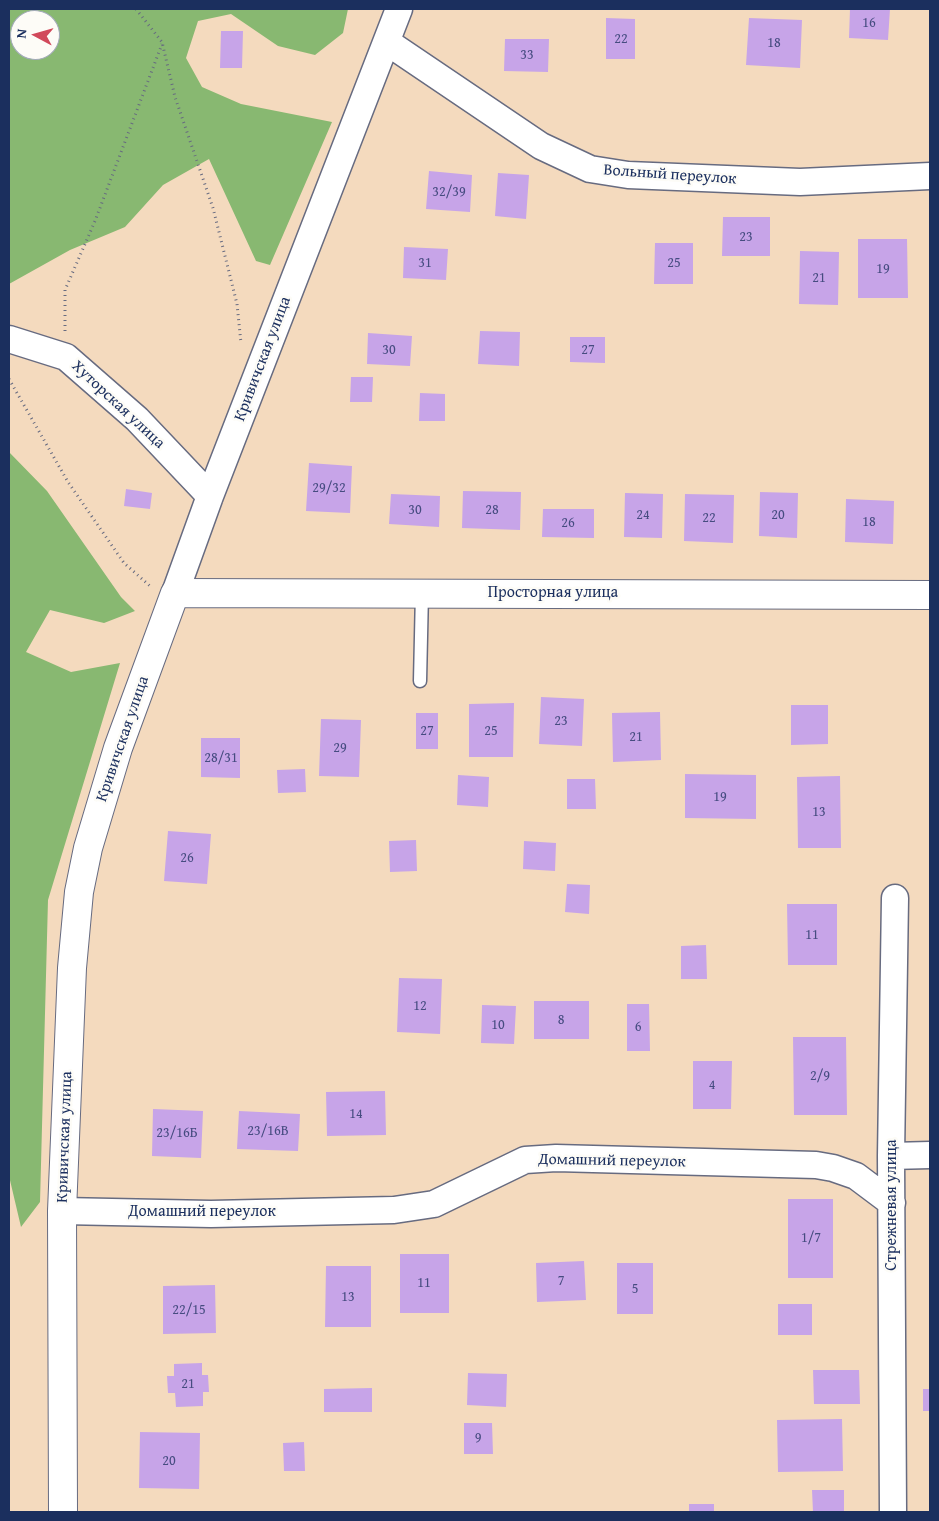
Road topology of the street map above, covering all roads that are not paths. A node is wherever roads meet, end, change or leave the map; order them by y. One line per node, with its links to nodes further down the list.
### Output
1 (399, 9): 2 (street, Кривичская улица)
2 (387, 42): 3 (street, Вольный переулок); 5 (street, Кривичская улица)
3 (930, 176)
4 (9, 339): 5 (street, Хуторская улица)
5 (210, 496): 8 (street, Кривичская улица)
6 (422, 592): 7 (street, Просторная улица); 8 (street, Просторная улица); 9 (lane)
7 (930, 595)
8 (173, 599): 14 (street, Кривичская улица)
9 (420, 681)
10 (894, 898): 12 (street, Стрежневая улица)
11 (930, 1155): 12 (street)
12 (891, 1156): 13 (street, Стрежневая улица)
13 (892, 1202): 14 (street, Домашний переулок); 16 (street, Стрежневая улица)
14 (62, 1211): 15 (street, Кривичская улица)
15 (63, 1512)
16 (893, 1512)

